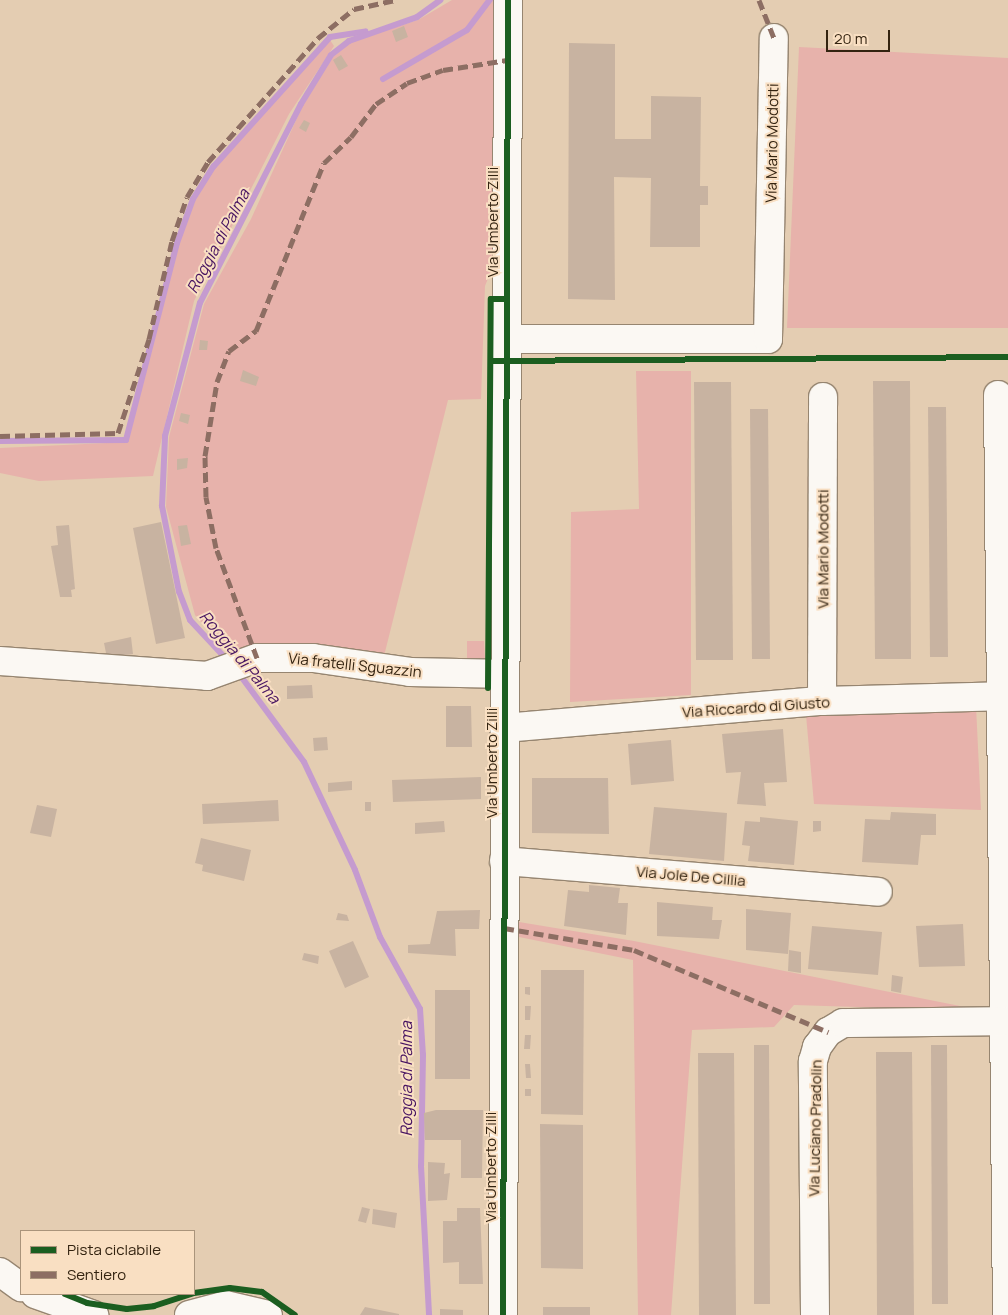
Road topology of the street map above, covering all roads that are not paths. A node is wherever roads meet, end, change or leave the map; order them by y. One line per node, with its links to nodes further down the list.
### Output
1 (508, 0): 3 (street, Via Umberto Zilli)
2 (774, 38): 3 (street, Via Mario Modotti)
3 (504, 339): 7 (street, Via Umberto Zilli)
4 (998, 395): 8 (street)
5 (823, 397): 9 (street, Via Mario Modotti)
6 (0, 661): 7 (street, Via fratelli Sguazzin)
7 (504, 674): 10 (street, Via Umberto Zilli)
8 (1005, 696): 9 (street, Via Riccardo di Giusto); 11 (street)
9 (822, 701): 10 (street, Via Riccardo di Giusto)
10 (504, 728): 12 (street, Via Umberto Zilli)
11 (1005, 773): 14 (street)
12 (504, 861): 13 (street, Via Jole De Cillia); 24 (street, Via Umberto Zilli)
13 (878, 892)
14 (1005, 930): 15 (street)
15 (1002, 1021): 25 (street, Via Luciano Pradolin); 26 (street)
16 (0, 1272): 17 (street)
17 (20, 1286)
18 (31, 1295): 21 (street)
19 (38, 1295): 22 (street)
20 (189, 1314): 23 (street)
21 (53, 1315)
22 (94, 1315)
23 (268, 1315)
24 (503, 1315)
25 (815, 1315)
26 (1007, 1315)

